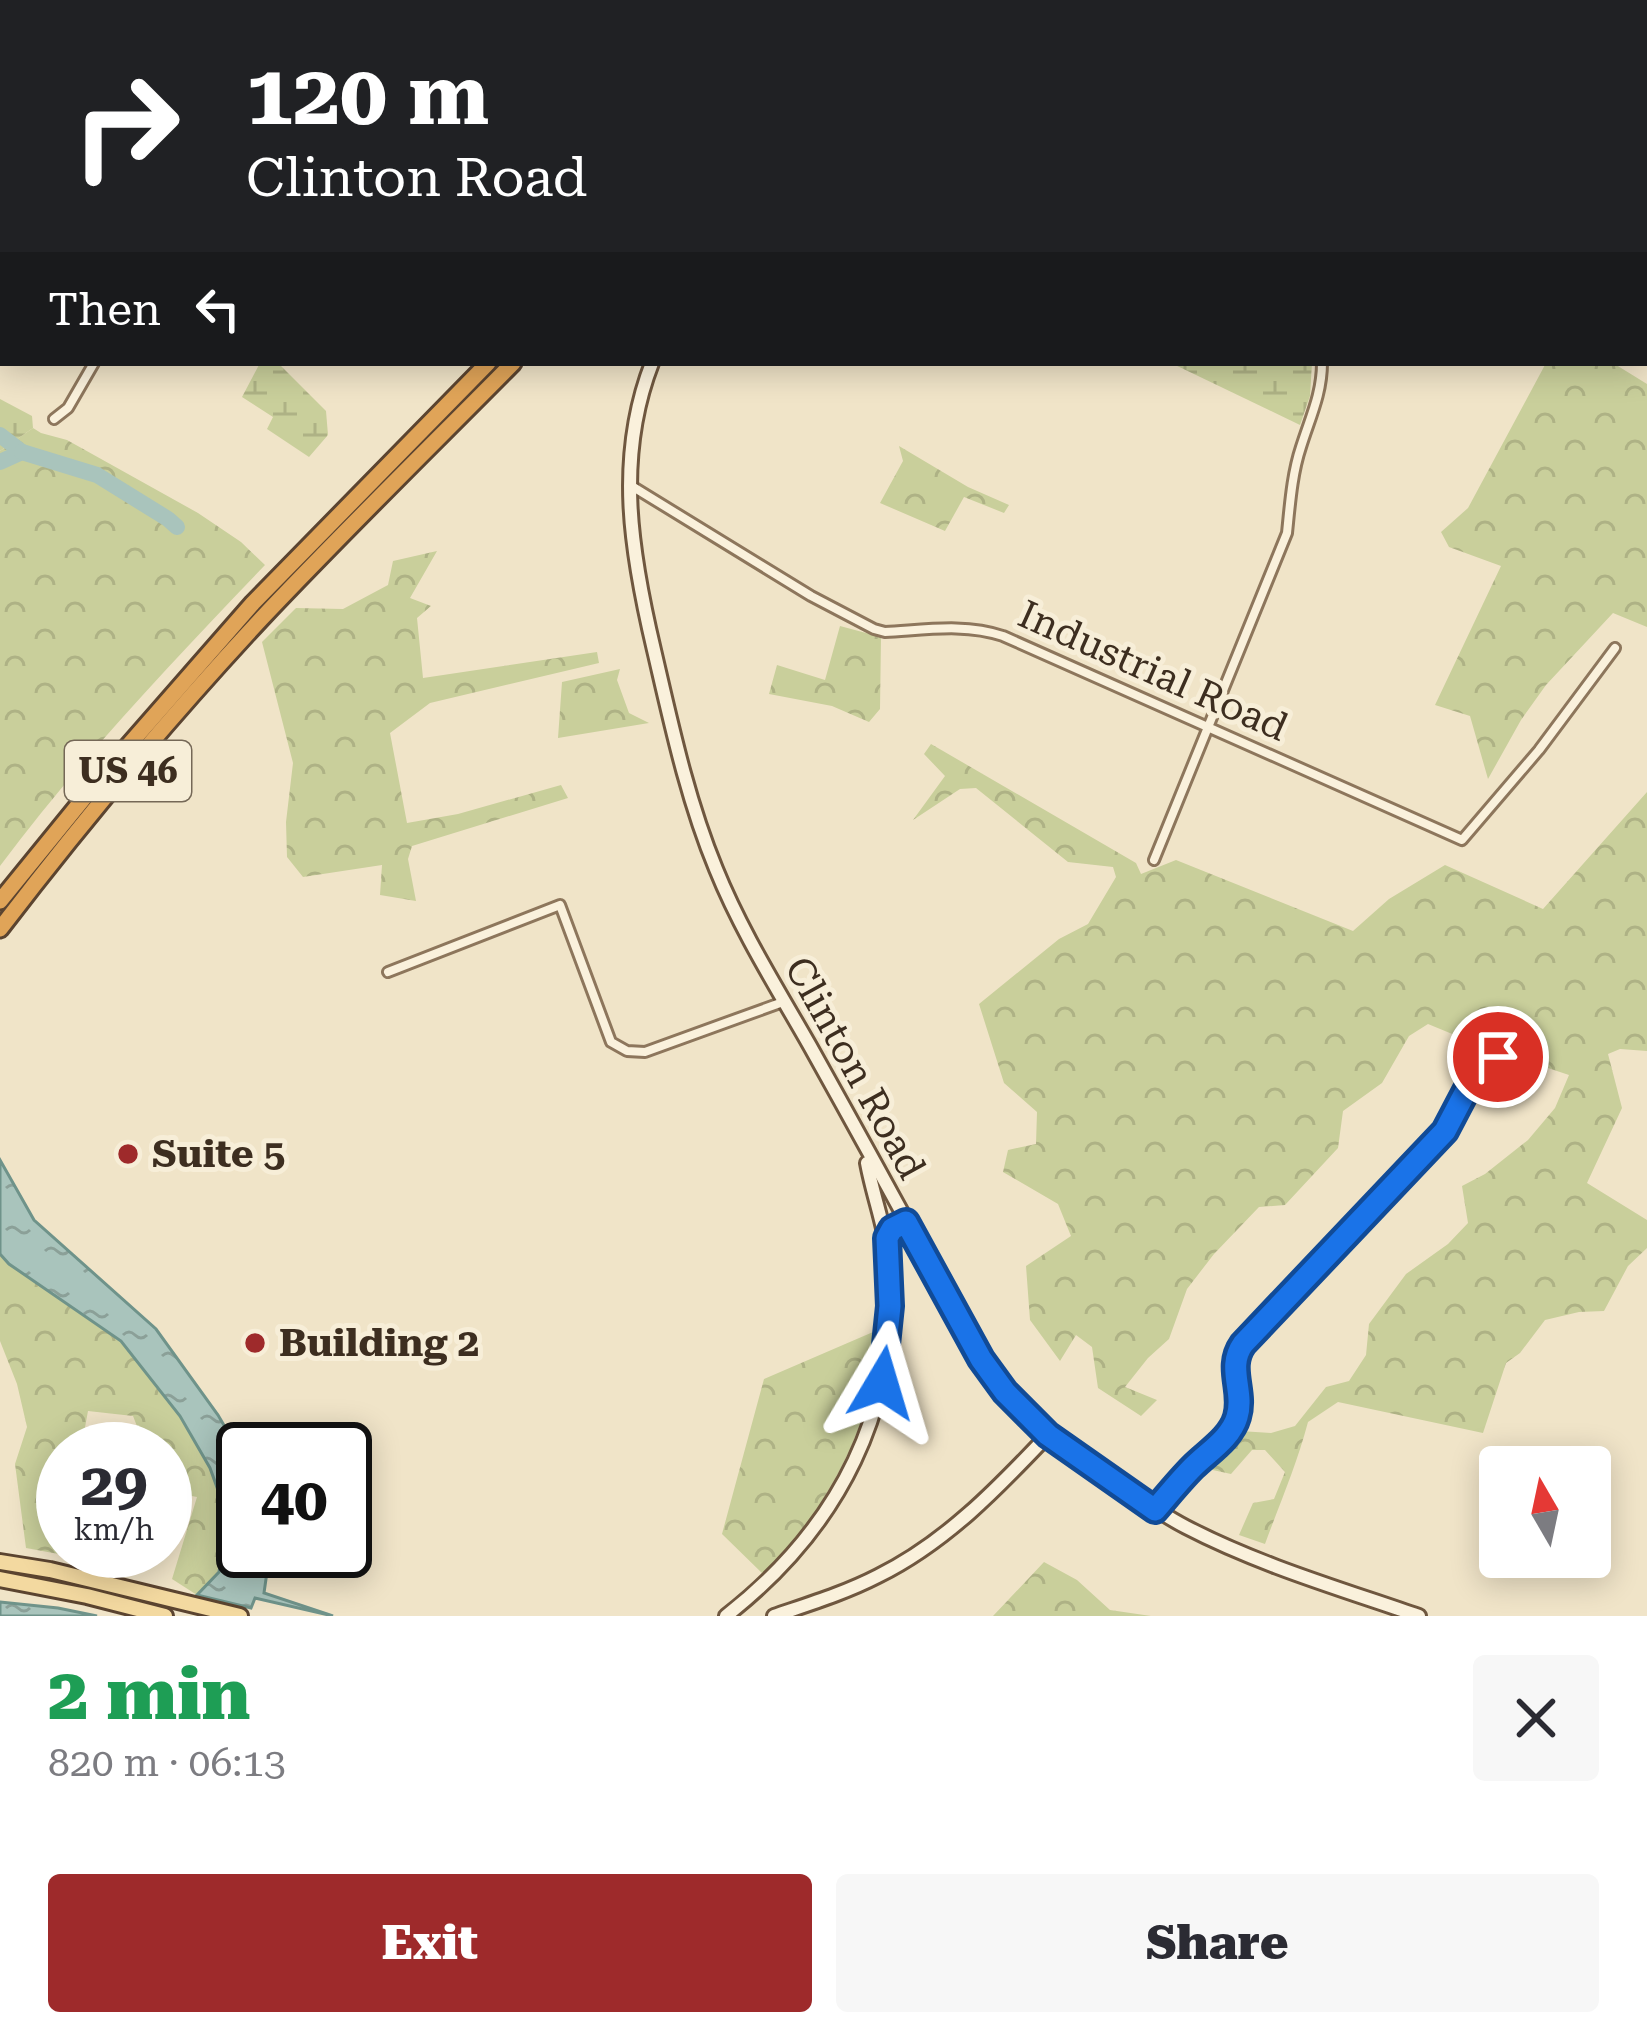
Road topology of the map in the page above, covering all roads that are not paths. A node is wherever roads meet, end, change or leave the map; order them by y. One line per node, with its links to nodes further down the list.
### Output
1 (92, 366): 6 (street)
2 (485, 366): 11 (highway, US 46)
3 (510, 366): 12 (highway, US 46)
4 (651, 366): 7 (street, Clinton Road)
5 (1322, 366): 9 (street)
6 (54, 419)
7 (628, 484): 9 (street, Industrial Road); 14 (street, Clinton Road)
8 (1615, 648): 9 (street, Industrial Road)
9 (1208, 728): 10 (street)
10 (1154, 860)
11 (0, 901)
12 (0, 929)
13 (388, 972): 14 (street)
14 (783, 1002): 16 (street, Clinton Road)
15 (1498, 1057): 20 (street)
16 (866, 1150): 17 (street, Clinton Road); 18 (street)
17 (906, 1222): 18 (street); 19 (street, Clinton Road)
18 (887, 1245): 25 (street)
19 (1048, 1435): 20 (street, Clinton Road); 26 (street)
20 (1155, 1510): 27 (street, Clinton Road)
21 (0, 1562): 24 (main road)
22 (0, 1579): 23 (main road)
23 (159, 1615)
24 (240, 1616)
25 (726, 1616)
26 (774, 1616)
27 (1419, 1616)

